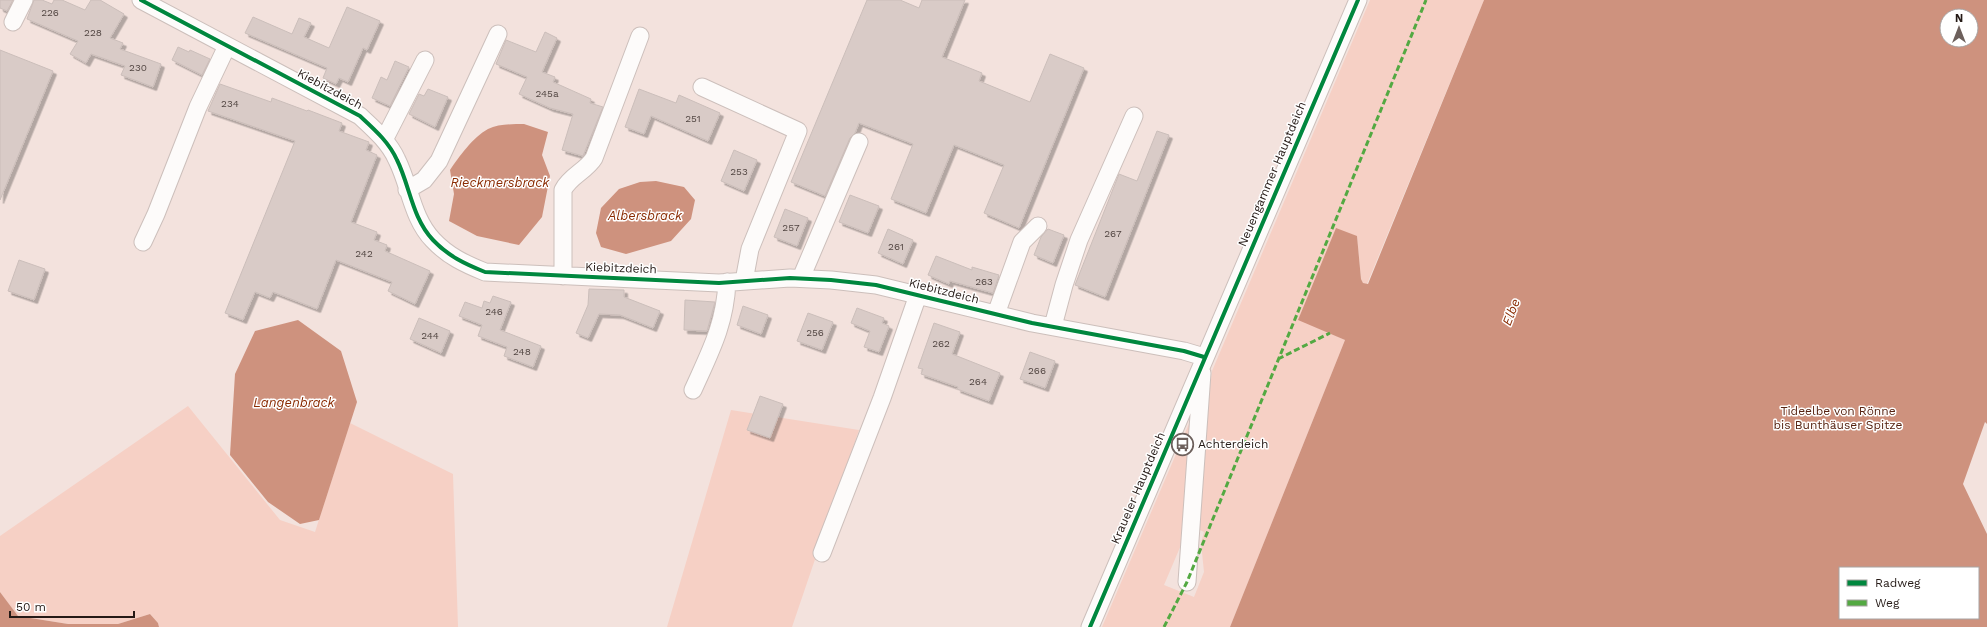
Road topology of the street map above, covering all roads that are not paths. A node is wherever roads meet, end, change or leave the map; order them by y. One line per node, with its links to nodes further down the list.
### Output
1 (24, 0): 4 (street)
2 (141, 0): 7 (street, Kiebitzdeich)
3 (1358, 0): 23 (street, Neuengammer Hauptdeich)
4 (13, 22)
5 (498, 34): 13 (street)
6 (640, 36): 16 (street)
7 (227, 46): 11 (street, Kiebitzdeich); 15 (street)
8 (425, 60): 11 (street)
9 (702, 87): 18 (street)
10 (1134, 116): 22 (street)
11 (384, 140): 13 (street, Kiebitzdeich)
12 (859, 142): 17 (street)
13 (407, 190): 16 (street, Kiebitzdeich)
14 (1038, 226): 21 (street)
15 (143, 242)
16 (563, 276): 19 (street, Kiebitzdeich)
17 (801, 278): 18 (street, Kiebitzdeich); 20 (street, Kiebitzdeich)
18 (744, 281): 19 (street, Kiebitzdeich)
19 (727, 282): 24 (street)
20 (918, 295): 21 (street, Kiebitzdeich); 25 (street)
21 (996, 314): 22 (street, Kiebitzdeich)
22 (1053, 326): 23 (street, Kiebitzdeich)
23 (1204, 358): 26 (street); 27 (street, Kraueler Hauptdeich)
24 (693, 390)
25 (822, 553)
26 (1187, 582)
27 (1090, 627)

